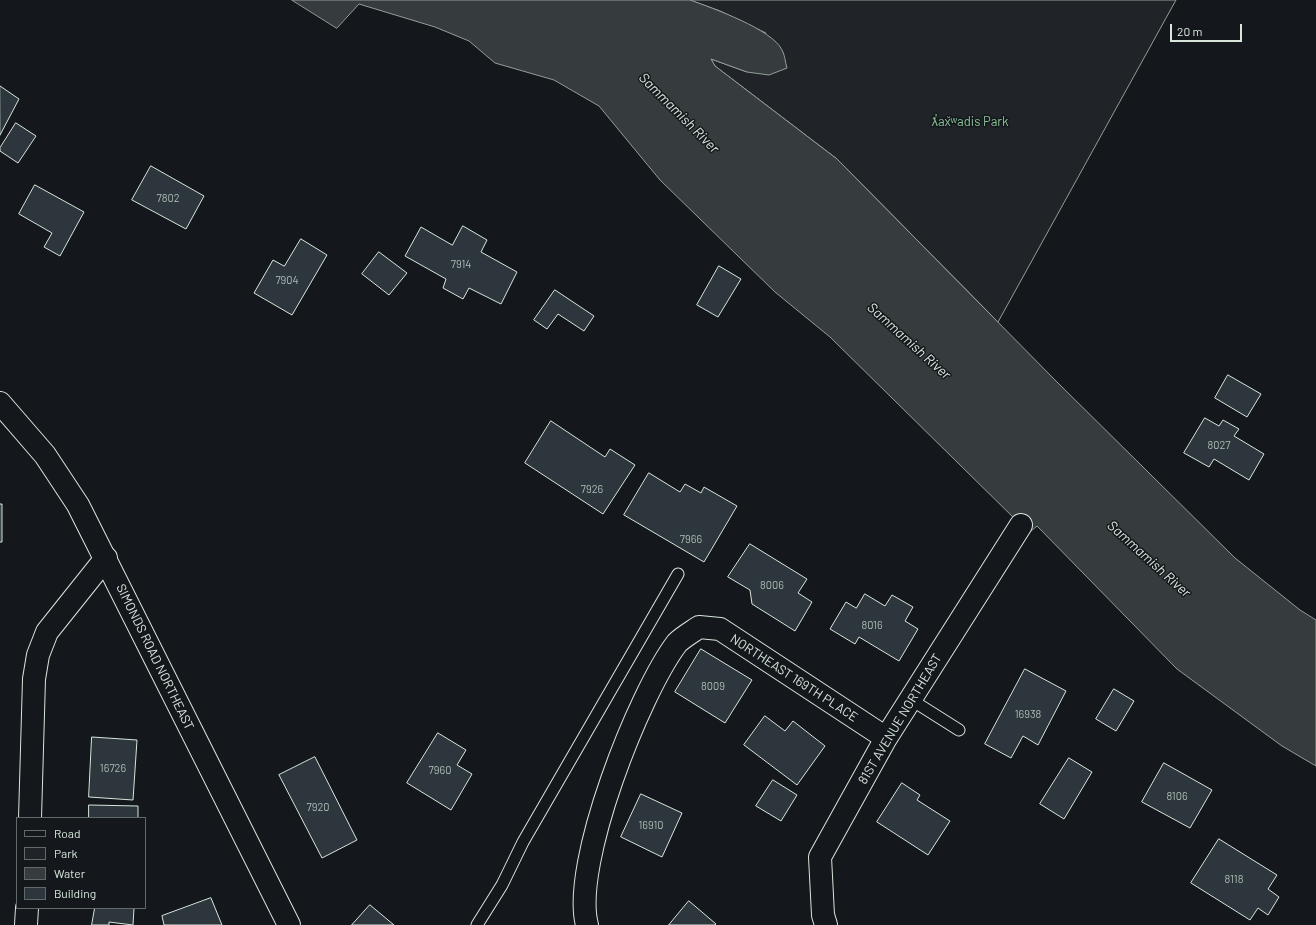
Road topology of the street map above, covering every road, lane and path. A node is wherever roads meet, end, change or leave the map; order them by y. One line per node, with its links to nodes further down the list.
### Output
1 (0, 403): 3 (street, SIMONDS ROAD NORTHEAST)
2 (1021, 525): 5 (street, 81ST AVENUE NORTHEAST)
3 (106, 558): 8 (street); 11 (street, SIMONDS ROAD NORTHEAST)
4 (678, 574): 12 (lane)
5 (910, 699): 6 (lane); 7 (street, 81ST AVENUE NORTHEAST)
6 (959, 730)
7 (886, 738): 13 (street, NORTHEAST 169TH PLACE); 14 (street, 81ST AVENUE NORTHEAST)
8 (30, 817)
9 (27, 909): 10 (street)
10 (26, 925)
11 (289, 925)
12 (477, 925)
13 (587, 925)
14 (826, 925)

